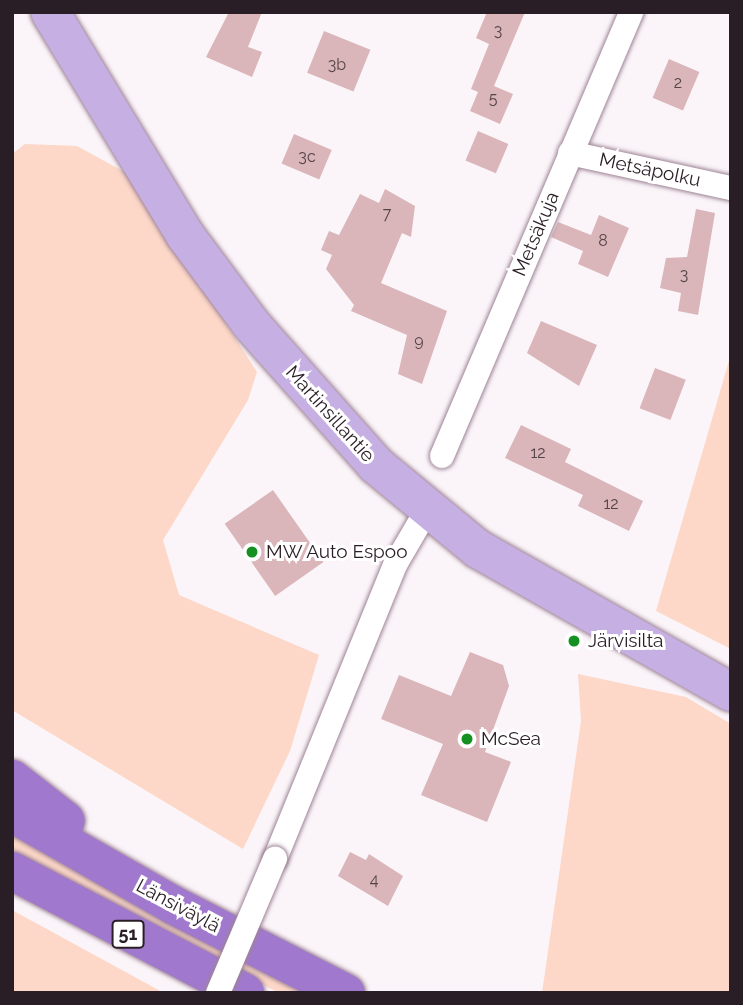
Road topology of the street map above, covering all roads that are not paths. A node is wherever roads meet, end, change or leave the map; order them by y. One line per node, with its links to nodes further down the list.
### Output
1 (50, 12): 6 (main road, Martinsillantie)
2 (631, 12): 3 (street, Metsäkuja)
3 (570, 153): 4 (street, Metsäpolku); 5 (street, Metsäkuja)
4 (731, 188)
5 (442, 456)
6 (427, 510): 7 (main road, Martinsillantie); 12 (street, bridge)
7 (731, 692)
8 (12, 779): 11 (highway)
9 (12, 813): 11 (highway, Länsiväylä / 51)
10 (12, 872): 13 (highway, 51)
11 (173, 905): 14 (highway, Länsiväylä / 51)
12 (218, 993)
13 (245, 993)
14 (346, 993)

